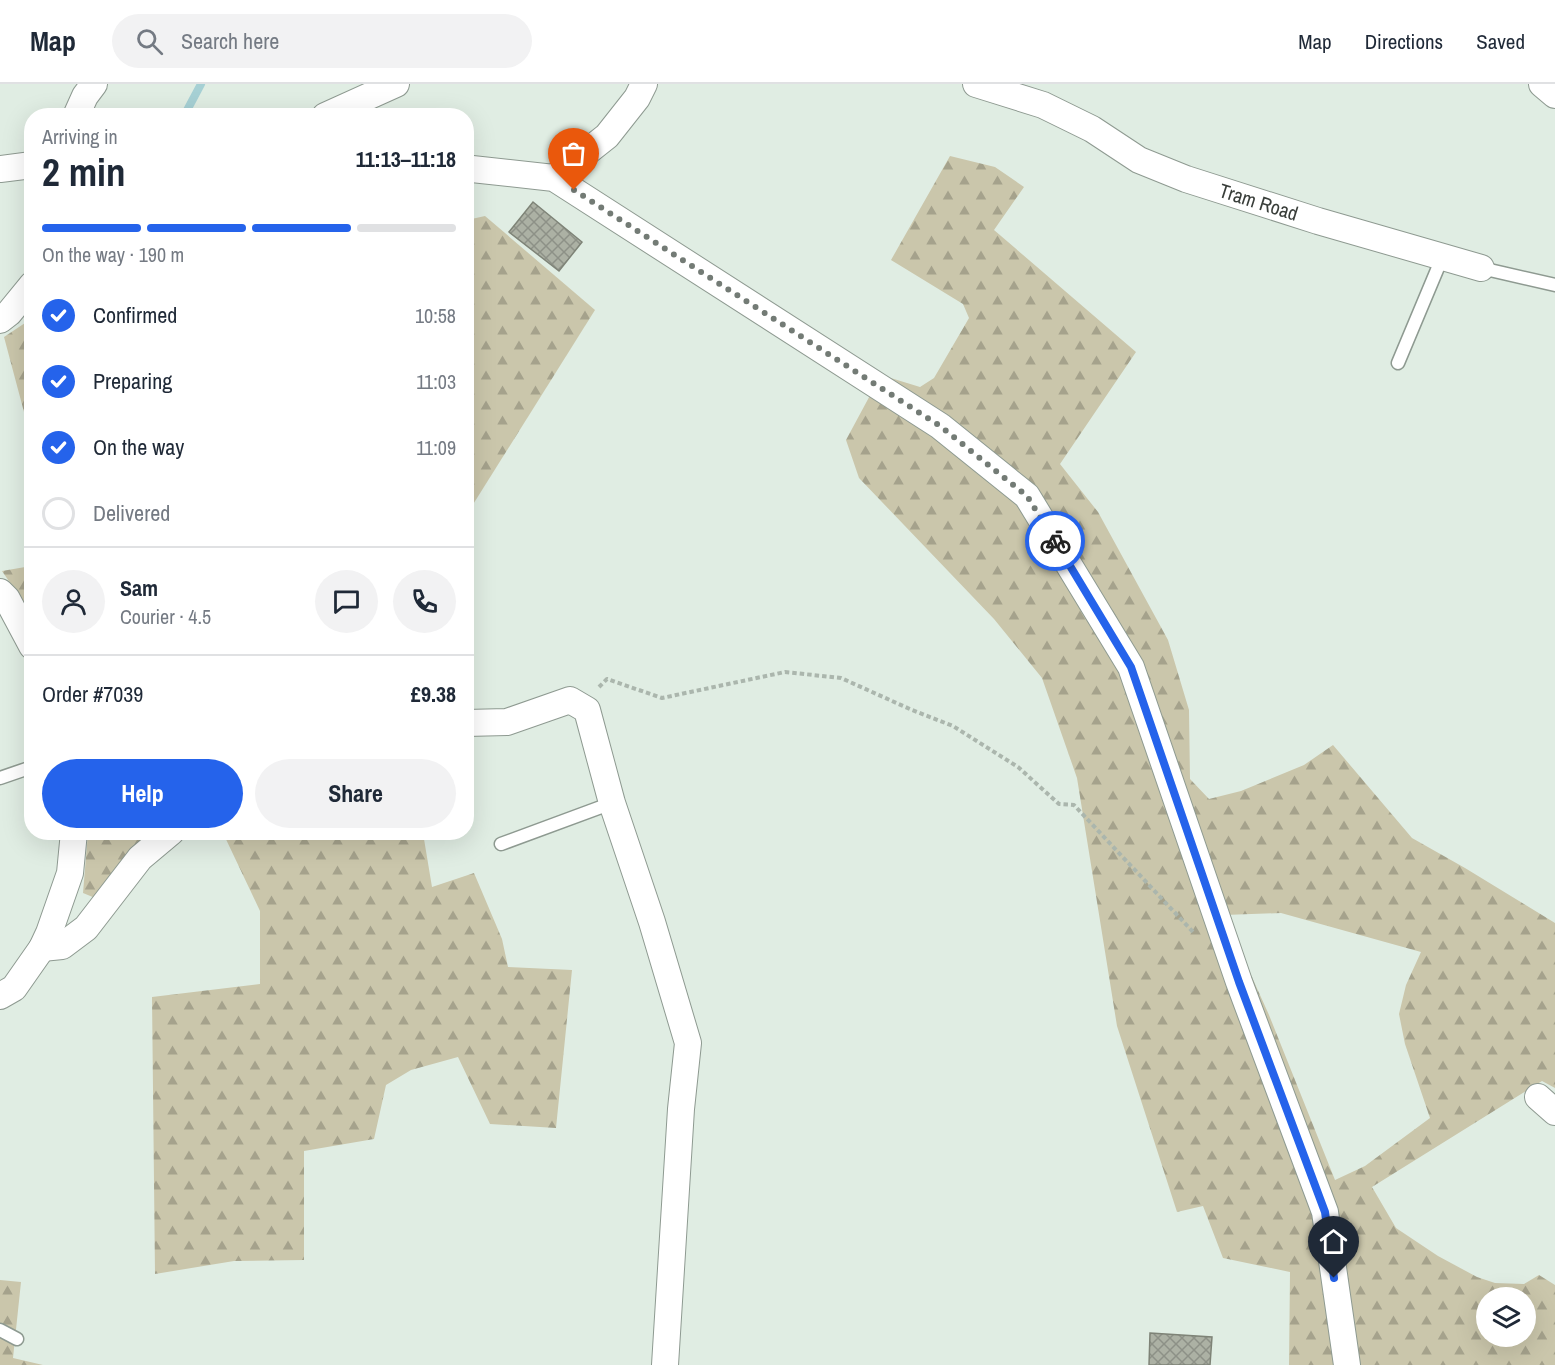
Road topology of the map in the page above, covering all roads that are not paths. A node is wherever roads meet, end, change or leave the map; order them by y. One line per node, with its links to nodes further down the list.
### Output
1 (94, 84): 7 (street)
2 (396, 84): 8 (street)
3 (644, 84): 12 (street)
4 (976, 84): 13 (street, Tram Road)
5 (1542, 84): 6 (street)
6 (1555, 95)
7 (80, 108)
8 (343, 108)
9 (24, 166): 10 (street)
10 (0, 169)
11 (474, 169): 12 (street)
12 (554, 178): 33 (street)
13 (1442, 258): 14 (street, Tram Road); 18 (lane)
14 (1481, 268): 15 (lane, Tram Road)
15 (1555, 285)
16 (24, 295): 17 (street)
17 (0, 320)
18 (1398, 363)
19 (0, 592): 20 (street)
20 (24, 631)
21 (474, 723): 24 (street)
22 (24, 770): 23 (lane)
23 (0, 778)
24 (612, 803): 27 (lane); 32 (street)
25 (73, 840): 28 (street)
26 (161, 840): 28 (street)
27 (501, 844)
28 (42, 948): 29 (street)
29 (0, 996)
30 (0, 1330): 31 (lane)
31 (18, 1339)
32 (664, 1365)
33 (1347, 1365)

